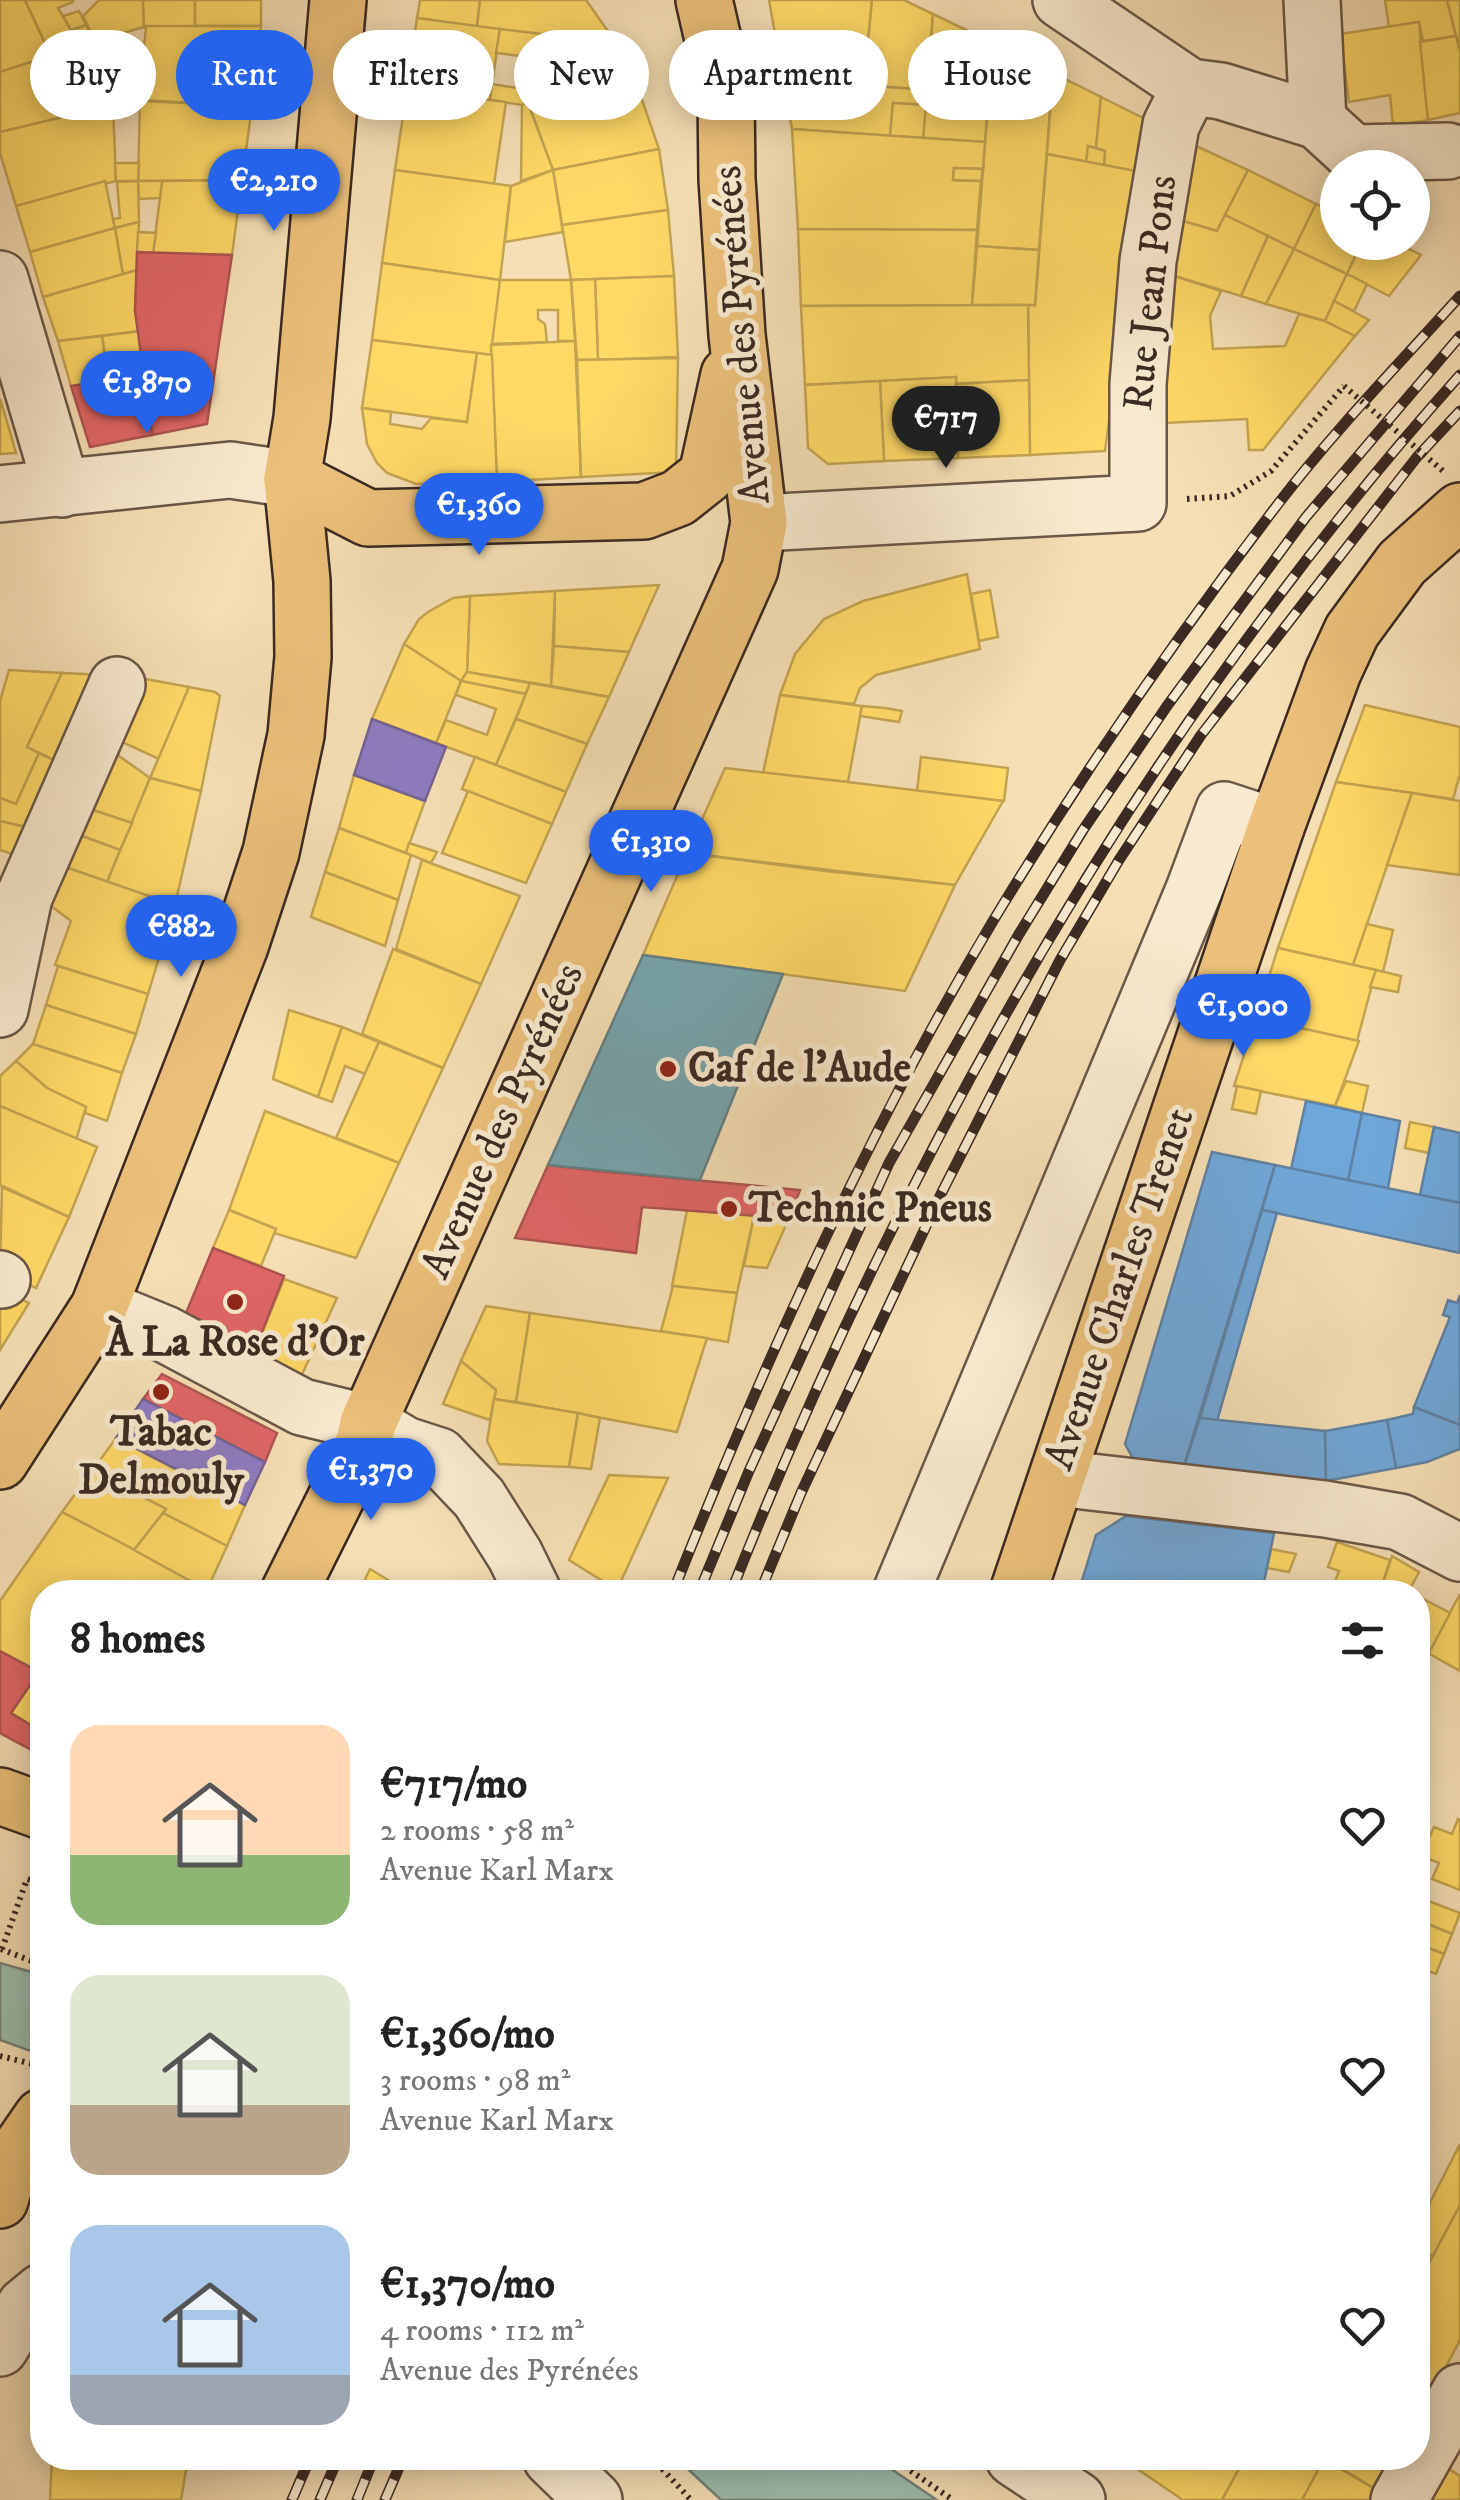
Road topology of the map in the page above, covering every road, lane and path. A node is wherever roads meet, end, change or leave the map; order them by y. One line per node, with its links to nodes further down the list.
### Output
1 (338, 0): 10 (main road)
2 (704, 0): 9 (main road, Avenue des Pyrénées)
3 (1061, 0): 5 (street)
4 (1312, 0): 6 (street)
5 (1190, 88): 6 (street); 14 (street, Rue Jean Pons)
6 (1318, 121): 7 (street)
7 (1448, 151)
8 (0, 280): 11 (street)
9 (738, 335): 10 (main road); 15 (main road, Avenue des Pyrénées)
10 (292, 478): 11 (street); 20 (main road)
11 (62, 489): 13 (street)
12 (1451, 491): 14 (path, bridge); 17 (main road, Avenue Charles Trenet)
13 (0, 494)
14 (1138, 503): 15 (street)
15 (759, 523): 21 (main road, Avenue des Pyrénées)
16 (117, 685): 18 (street)
17 (1276, 827): 23 (main road, Avenue Charles Trenet); 27 (street)
18 (12, 908): 19 (street)
19 (0, 1009)
20 (99, 1307): 21 (street); 22 (main road)
21 (368, 1423): 25 (main road, Avenue des Pyrénées); 26 (street)
22 (0, 1460)
23 (1057, 1478): 24 (street); 28 (main road, Avenue Charles Trenet)
24 (1460, 1552)
25 (295, 1580)
26 (527, 1580)
27 (906, 1580)
28 (1022, 1580)
29 (0, 1796): 30 (main road)
30 (30, 1807)
31 (30, 1880): 32 (path)
32 (1, 1949): 33 (path)
33 (30, 1960)
34 (0, 2056): 35 (path)
35 (30, 2064)
36 (30, 2134): 37 (main road)
37 (0, 2200)
38 (30, 2302): 39 (street)
39 (0, 2348)
40 (1460, 2392): 41 (street)
41 (1430, 2445)
42 (663, 2470): 46 (path)
43 (910, 2470): 47 (path)
44 (1032, 2470): 48 (street)
45 (1416, 2470): 49 (street)
46 (691, 2500)
47 (954, 2500)
48 (1077, 2500)
49 (1399, 2500)

